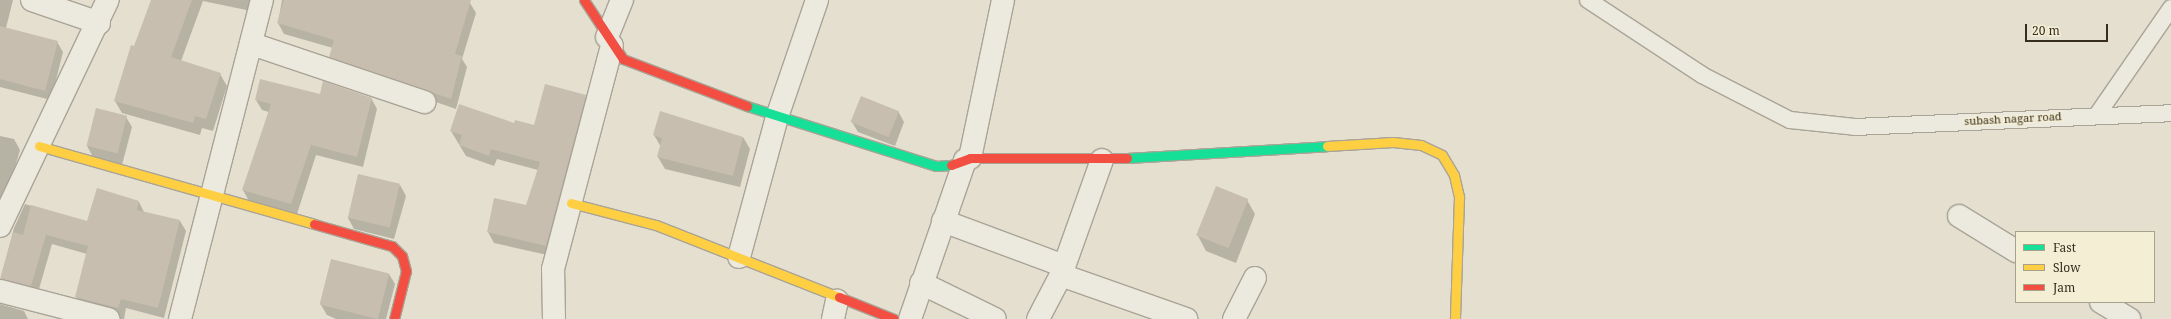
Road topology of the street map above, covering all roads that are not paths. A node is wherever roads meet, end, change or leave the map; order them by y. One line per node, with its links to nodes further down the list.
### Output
1 (32, 0): 10 (street)
2 (108, 0): 10 (street)
3 (262, 0): 12 (street)
4 (584, 0): 11 (street)
5 (622, 0): 11 (street)
6 (817, 0): 16 (street)
7 (1003, 0): 18 (street)
8 (1588, 0): 15 (lane, subash nagar road)
9 (2171, 8): 15 (lane)
10 (99, 23): 17 (street)
11 (609, 41): 16 (street); 21 (street)
12 (252, 44): 13 (street); 20 (street)
13 (424, 102)
14 (2171, 113): 15 (lane, subash nagar road)
15 (2097, 115)
16 (777, 117): 18 (street); 26 (street)
17 (39, 146): 20 (street); 24 (street)
18 (967, 159): 19 (street); 23 (street)
19 (1102, 160): 27 (street); 43 (street)
20 (212, 194): 34 (street); 35 (street)
21 (571, 203): 26 (street); 36 (street)
22 (1959, 216): 25 (street)
23 (943, 221): 27 (street); 29 (street)
24 (0, 226)
25 (2015, 250)
26 (739, 257): 32 (street)
27 (1063, 271): 40 (street); 41 (street)
28 (1255, 278): 42 (street)
29 (921, 283): 38 (street); 39 (street)
30 (0, 291): 33 (street)
31 (2103, 303): 44 (street)
32 (835, 309): 37 (street)
33 (108, 319)
34 (180, 319)
35 (394, 319)
36 (554, 319)
37 (894, 319)
38 (910, 319)
39 (995, 319)
40 (1038, 319)
41 (1186, 319)
42 (1234, 319)
43 (1455, 319)
44 (2129, 319)

